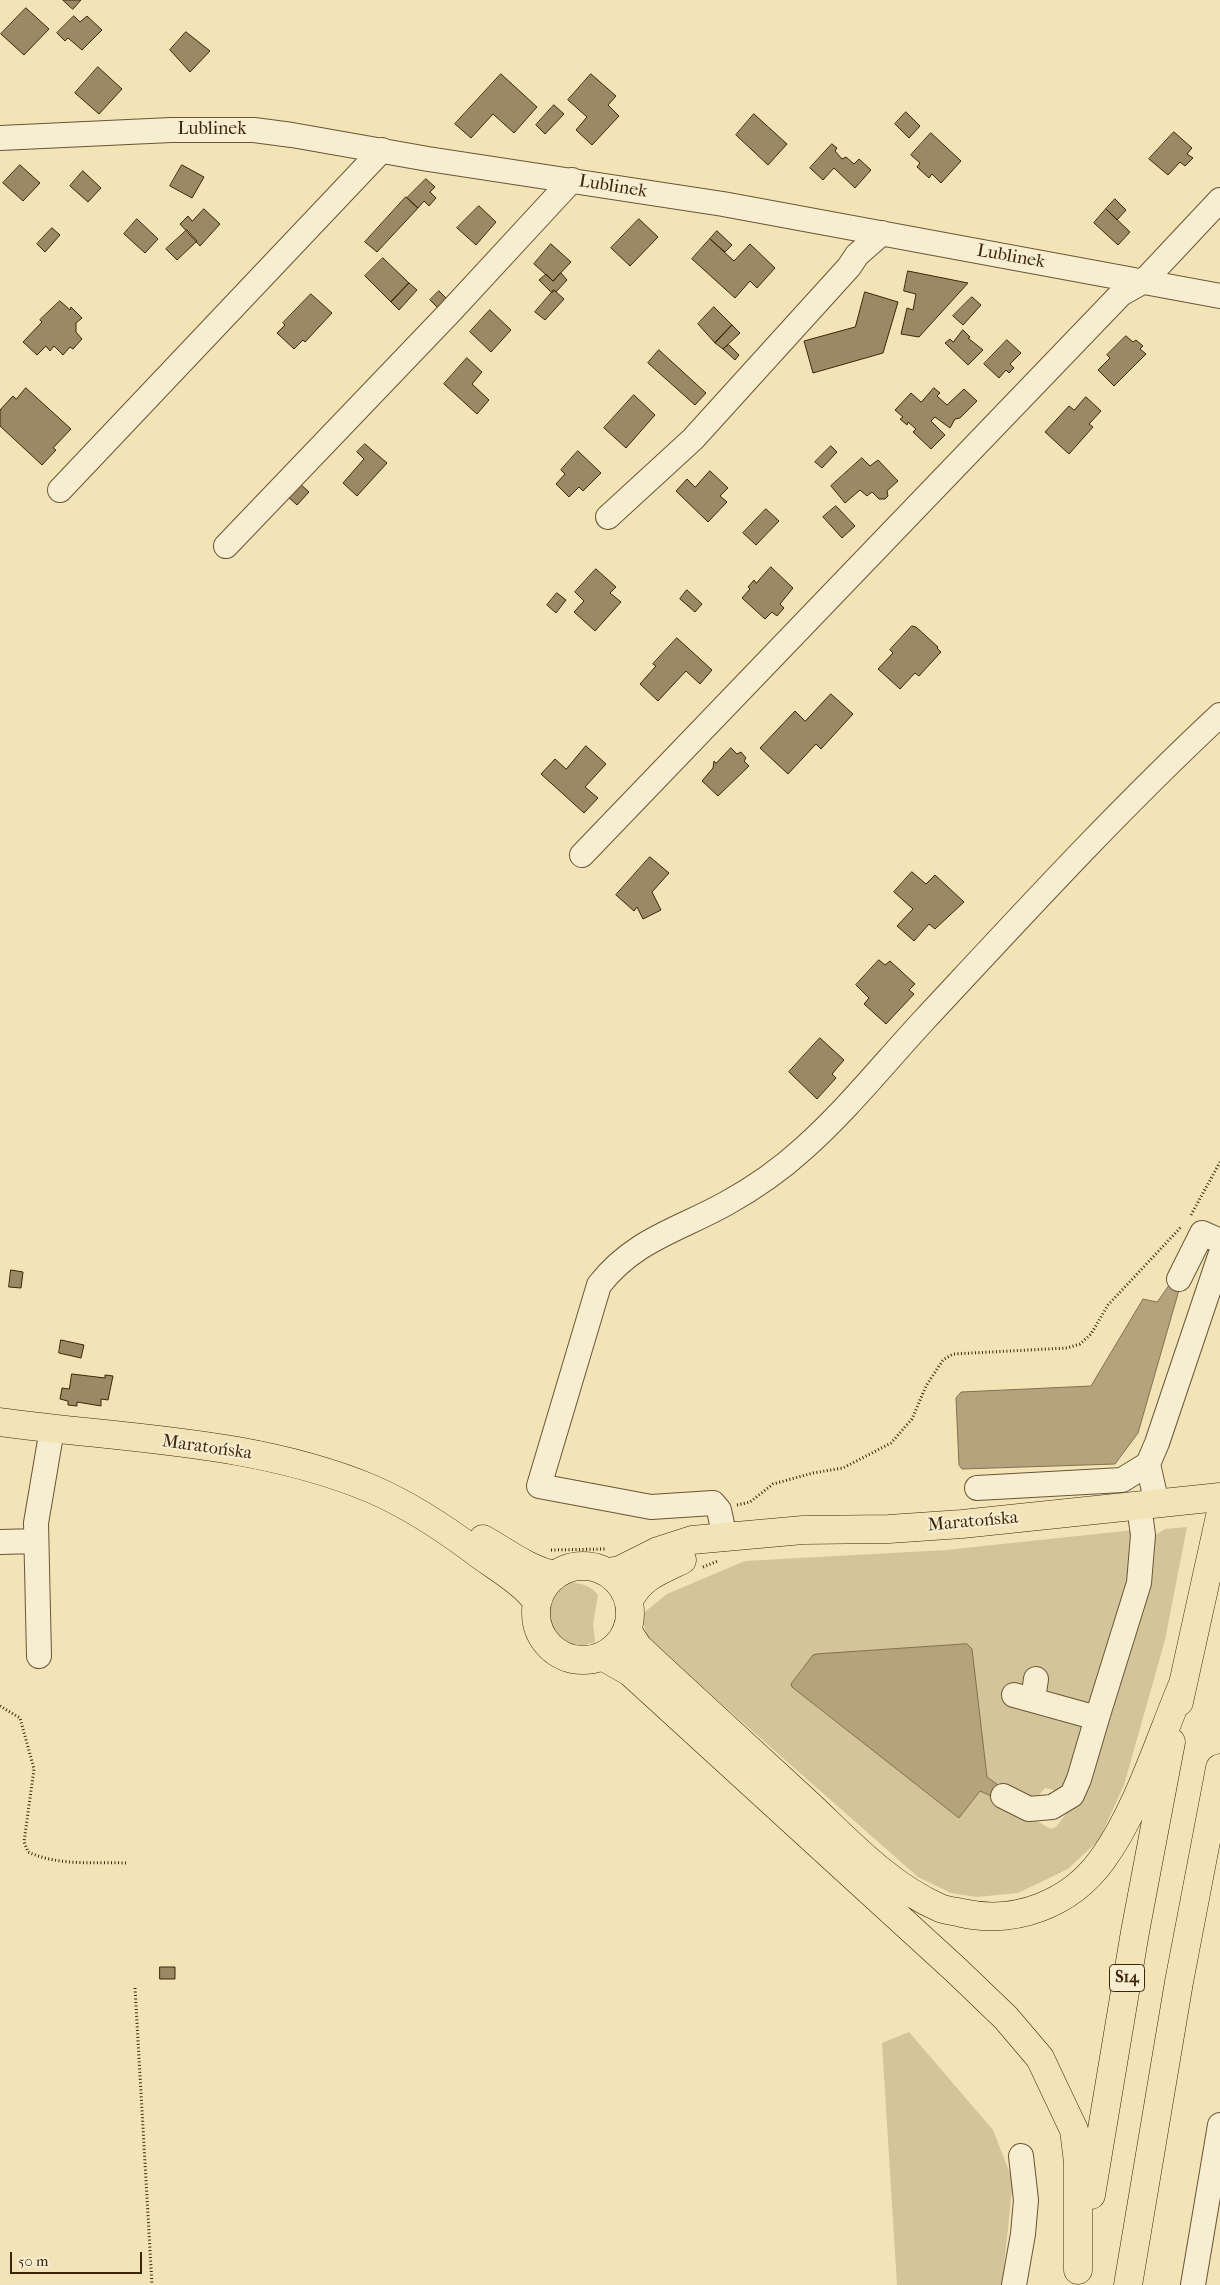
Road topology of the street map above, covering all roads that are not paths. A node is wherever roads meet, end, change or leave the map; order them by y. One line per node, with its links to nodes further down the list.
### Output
1 (0, 138): 2 (street, Lublinek)
2 (382, 150): 3 (street, Lublinek); 8 (street)
3 (572, 180): 5 (street, Lublinek); 10 (street)
4 (1220, 200): 6 (street)
5 (882, 233): 6 (street, Lublinek); 9 (street)
6 (1144, 281): 7 (street, Lublinek); 12 (street)
7 (1220, 296)
8 (60, 490)
9 (608, 518)
10 (226, 546)
11 (1220, 715): 24 (street)
12 (582, 855)
13 (1220, 1241): 15 (street)
14 (1220, 1256): 18 (street)
15 (1179, 1279)
16 (0, 1422): 17 (main road, Maratońska)
17 (52, 1429): 21 (main road, Maratońska); 25 (street)
18 (1148, 1464): 19 (street); 22 (street)
19 (977, 1488)
20 (1220, 1497): 22 (main road, Maratońska)
21 (406, 1505): 28 (main road, Maratońska); 30 (main road, Maratońska)
22 (1148, 1505): 24 (main road, Maratońska); 36 (street)
23 (1217, 1526): 34 (main road, S14)
24 (725, 1538): 27 (main road, Maratońska); 29 (main road, Maratońska)
25 (36, 1541): 26 (street); 32 (street)
26 (0, 1542)
27 (610, 1560): 28 (main road); 29 (main road)
28 (555, 1575): 30 (main road)
29 (629, 1601): 31 (main road)
30 (537, 1602): 33 (main road)
31 (627, 1630): 33 (main road); 34 (main road)
32 (39, 1656)
33 (602, 1656): 42 (main road)
34 (1182, 1686): 42 (main road, S14)
35 (1028, 1691): 36 (street)
36 (1097, 1718): 38 (street)
37 (1220, 1768): 44 (main road)
38 (1003, 1796)
39 (1220, 2126): 41 (street)
40 (1021, 2156): 43 (street)
41 (1215, 2180): 45 (street)
42 (1077, 2278)
43 (1014, 2285)
44 (1128, 2285)
45 (1193, 2285)

